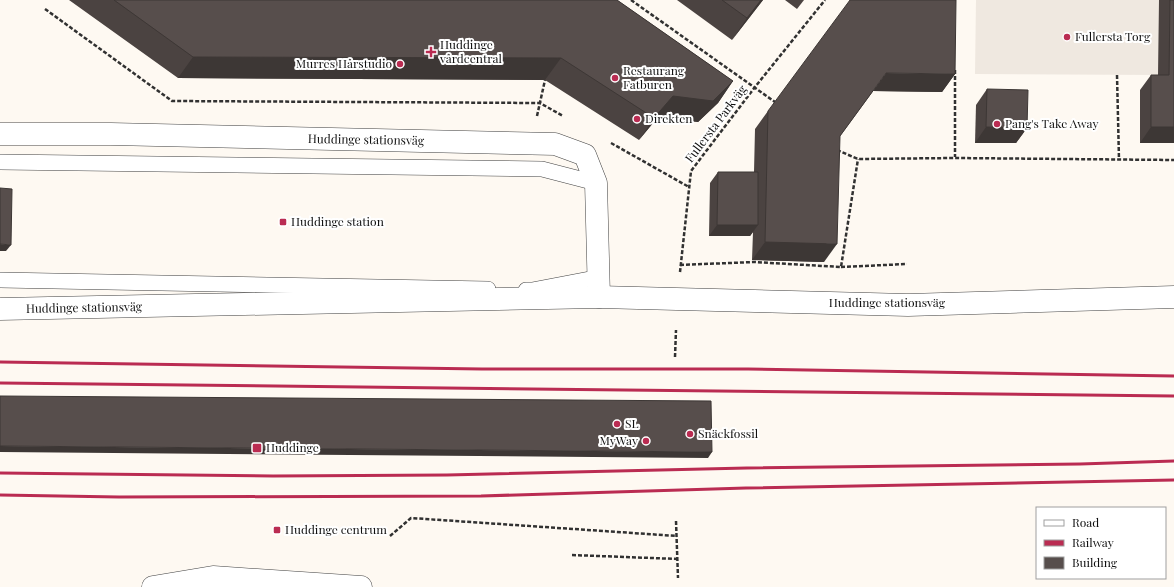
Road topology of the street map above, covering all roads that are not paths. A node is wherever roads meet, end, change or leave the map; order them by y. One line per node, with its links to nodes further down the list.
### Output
1 (0, 134): 3 (street, Huddinge stationsväg)
2 (0, 162): 3 (lane)
3 (596, 183): 5 (street, Huddinge stationsväg)
4 (0, 280): 5 (lane)
5 (600, 287): 6 (street, Huddinge stationsväg); 7 (street, Huddinge stationsväg)
6 (1174, 297)
7 (0, 309)
8 (153, 587): 9 (street)
9 (361, 587)

